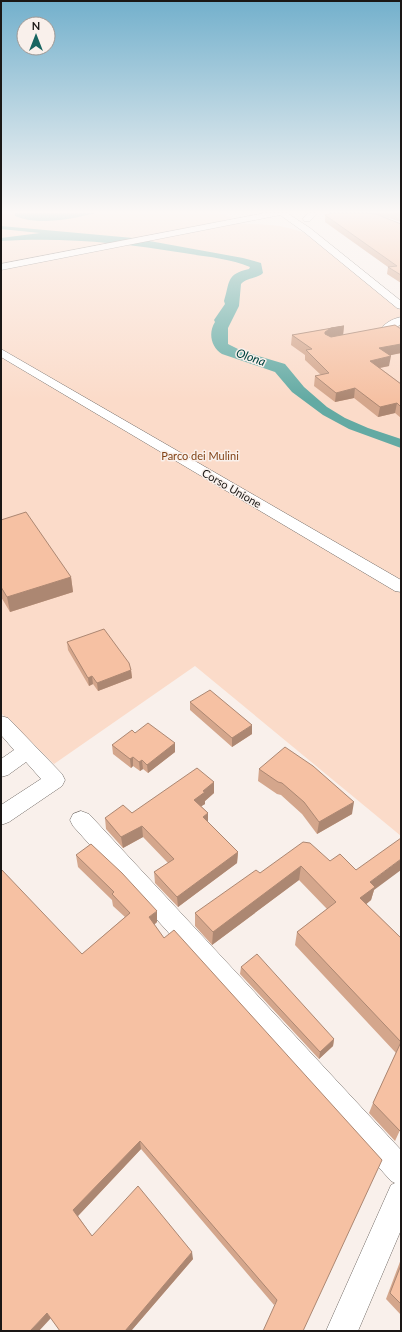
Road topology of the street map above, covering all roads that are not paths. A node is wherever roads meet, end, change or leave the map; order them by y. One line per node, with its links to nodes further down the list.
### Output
1 (363, 275): 3 (street)
2 (398, 288): 3 (street)
3 (382, 291): 4 (street)
4 (401, 306)
5 (401, 320): 6 (street)
6 (401, 328)
7 (1, 352): 8 (street, Corso Unione)
8 (401, 587)
9 (2, 726): 10 (street)
10 (27, 751): 11 (street); 12 (street)
11 (1, 769)
12 (1, 816)
13 (81, 820): 14 (street)
14 (401, 1171)
15 (401, 1195): 16 (street)
16 (342, 1331)

